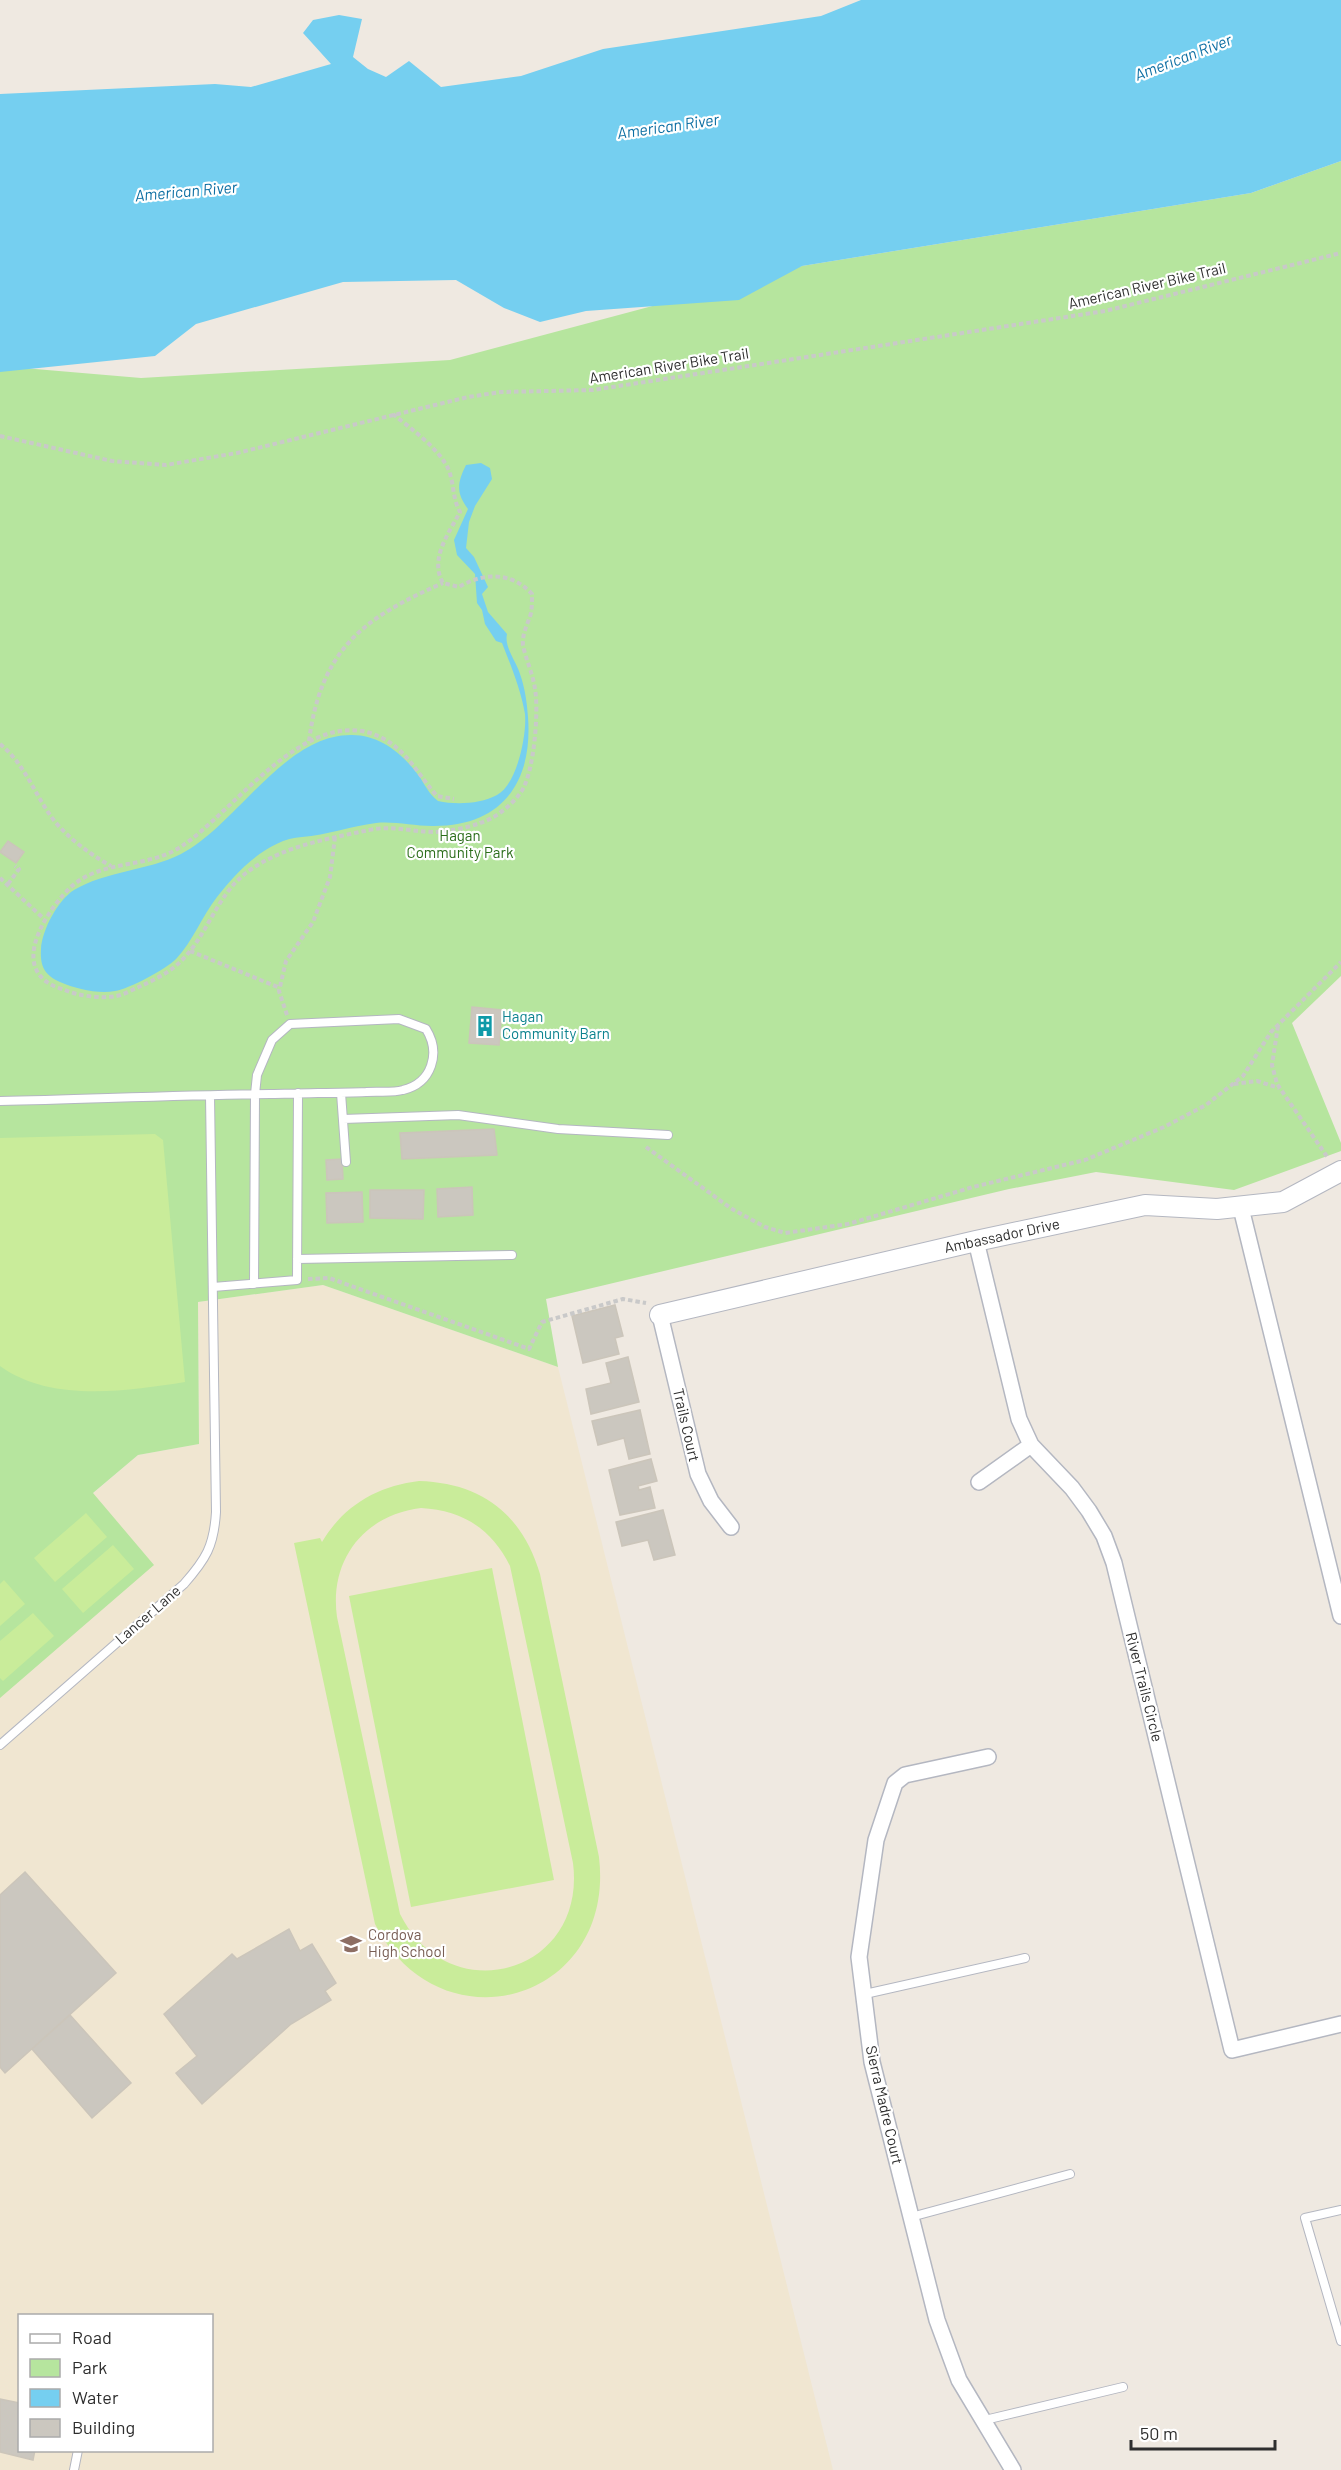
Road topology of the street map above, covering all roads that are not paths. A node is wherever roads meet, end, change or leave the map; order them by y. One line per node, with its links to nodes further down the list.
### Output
1 (341, 1093): 2 (lane); 3 (lane); 6 (lane)
2 (255, 1094): 3 (lane); 4 (lane); 14 (lane)
3 (298, 1094): 13 (lane)
4 (210, 1096): 5 (lane); 15 (lane, Lancer Lane)
5 (0, 1101)
6 (343, 1119): 7 (lane); 8 (lane)
7 (668, 1135)
8 (346, 1162)
9 (1339, 1172): 10 (street, Ambassador Drive)
10 (1241, 1208): 11 (street, Ambassador Drive); 20 (street)
11 (976, 1240): 16 (street, Ambassador Drive); 17 (street, River Trails Circle)
12 (512, 1255): 13 (lane)
13 (297, 1259): 14 (lane)
14 (254, 1284): 15 (lane)
15 (213, 1287): 21 (lane, Lancer Lane)
16 (660, 1315): 19 (street, Trails Court)
17 (1030, 1444): 18 (street); 25 (street, River Trails Circle)
18 (979, 1482)
19 (731, 1527)
20 (1341, 1616)
21 (0, 1745)
22 (988, 1757): 24 (street, Sierra Madre Court)
23 (1025, 1958): 24 (lane)
24 (865, 1994): 28 (street, Sierra Madre Court)
25 (1341, 2024)
26 (1070, 2174): 28 (lane)
27 (1341, 2210): 29 (lane)
28 (911, 2217): 31 (street, Sierra Madre Court)
29 (1341, 2341)
30 (1123, 2386): 31 (lane)
31 (985, 2420): 34 (street, Sierra Madre Court)
32 (78, 2452): 33 (lane)
33 (74, 2470)
34 (1013, 2470)

